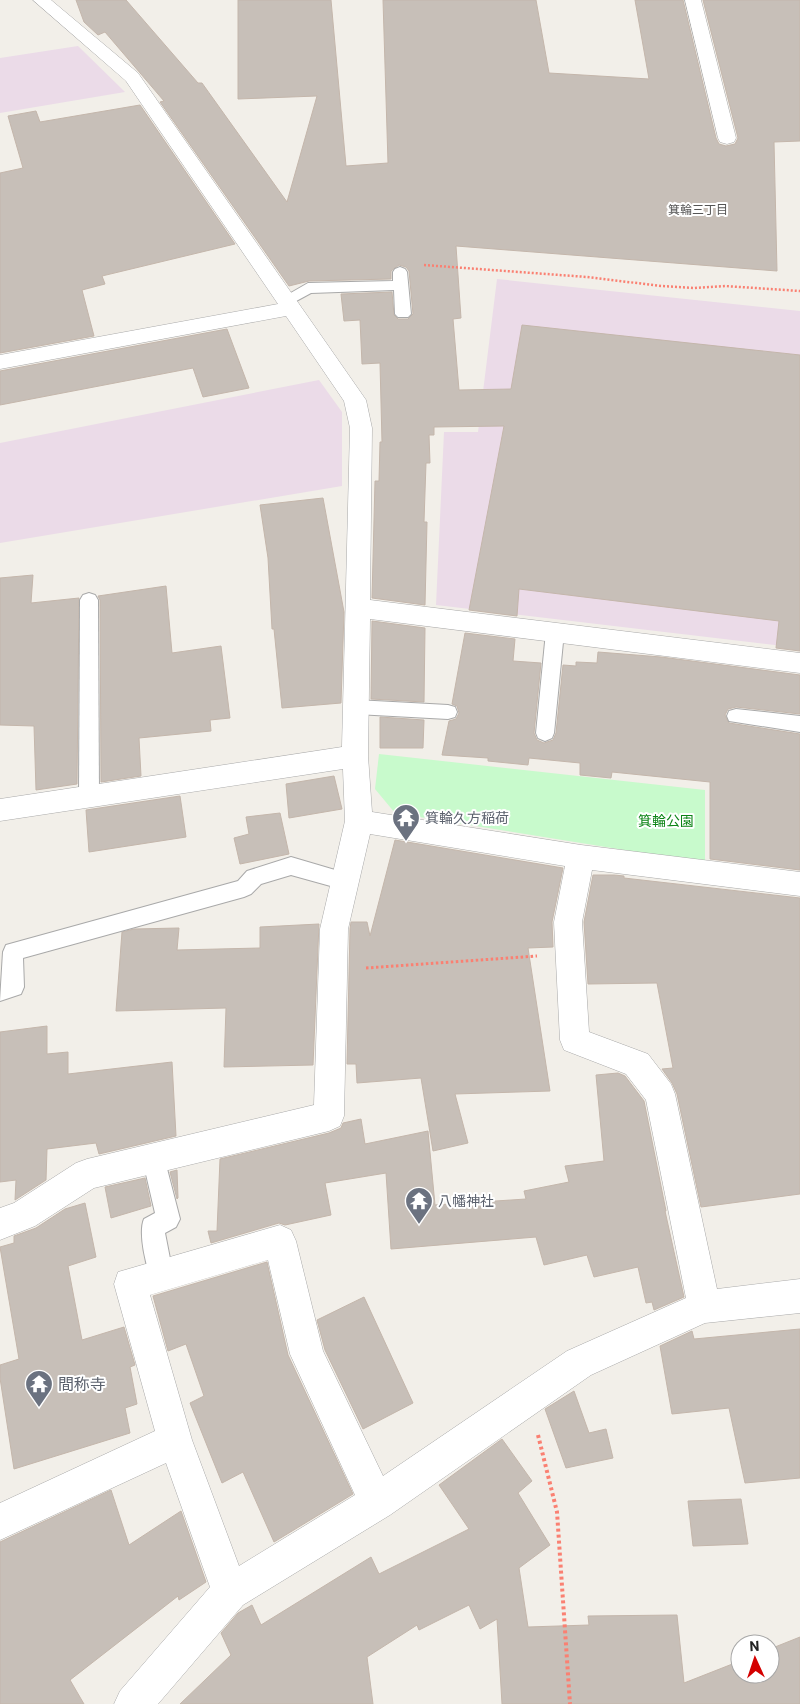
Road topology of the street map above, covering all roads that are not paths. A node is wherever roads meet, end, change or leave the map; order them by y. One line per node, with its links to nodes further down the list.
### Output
1 (41, 0): 4 (street)
2 (693, 0): 3 (street)
3 (727, 138)
4 (289, 304): 5 (lane); 6 (street); 8 (street)
5 (403, 314)
6 (0, 362)
7 (88, 600): 17 (lane)
8 (358, 608): 9 (street); 11 (street)
9 (555, 632): 10 (street); 15 (lane)
10 (800, 662)
11 (356, 707): 12 (lane); 16 (street)
12 (448, 712)
13 (736, 716): 14 (lane)
14 (800, 724)
15 (545, 733)
16 (355, 756): 17 (street); 19 (street)
17 (89, 796): 18 (street)
18 (0, 810)
19 (359, 821): 20 (street); 21 (street)
20 (581, 857): 22 (street); 28 (street)
21 (345, 881): 23 (lane); 24 (street)
22 (800, 884)
23 (0, 991)
24 (154, 1157): 25 (street); 26 (lane)
25 (0, 1224)
26 (161, 1274): 29 (street); 30 (street)
27 (800, 1296): 28 (street)
28 (704, 1307): 30 (street)
29 (175, 1440): 31 (street); 32 (street)
30 (377, 1502): 32 (street)
31 (0, 1522)
32 (230, 1592): 33 (street)
33 (133, 1704)

